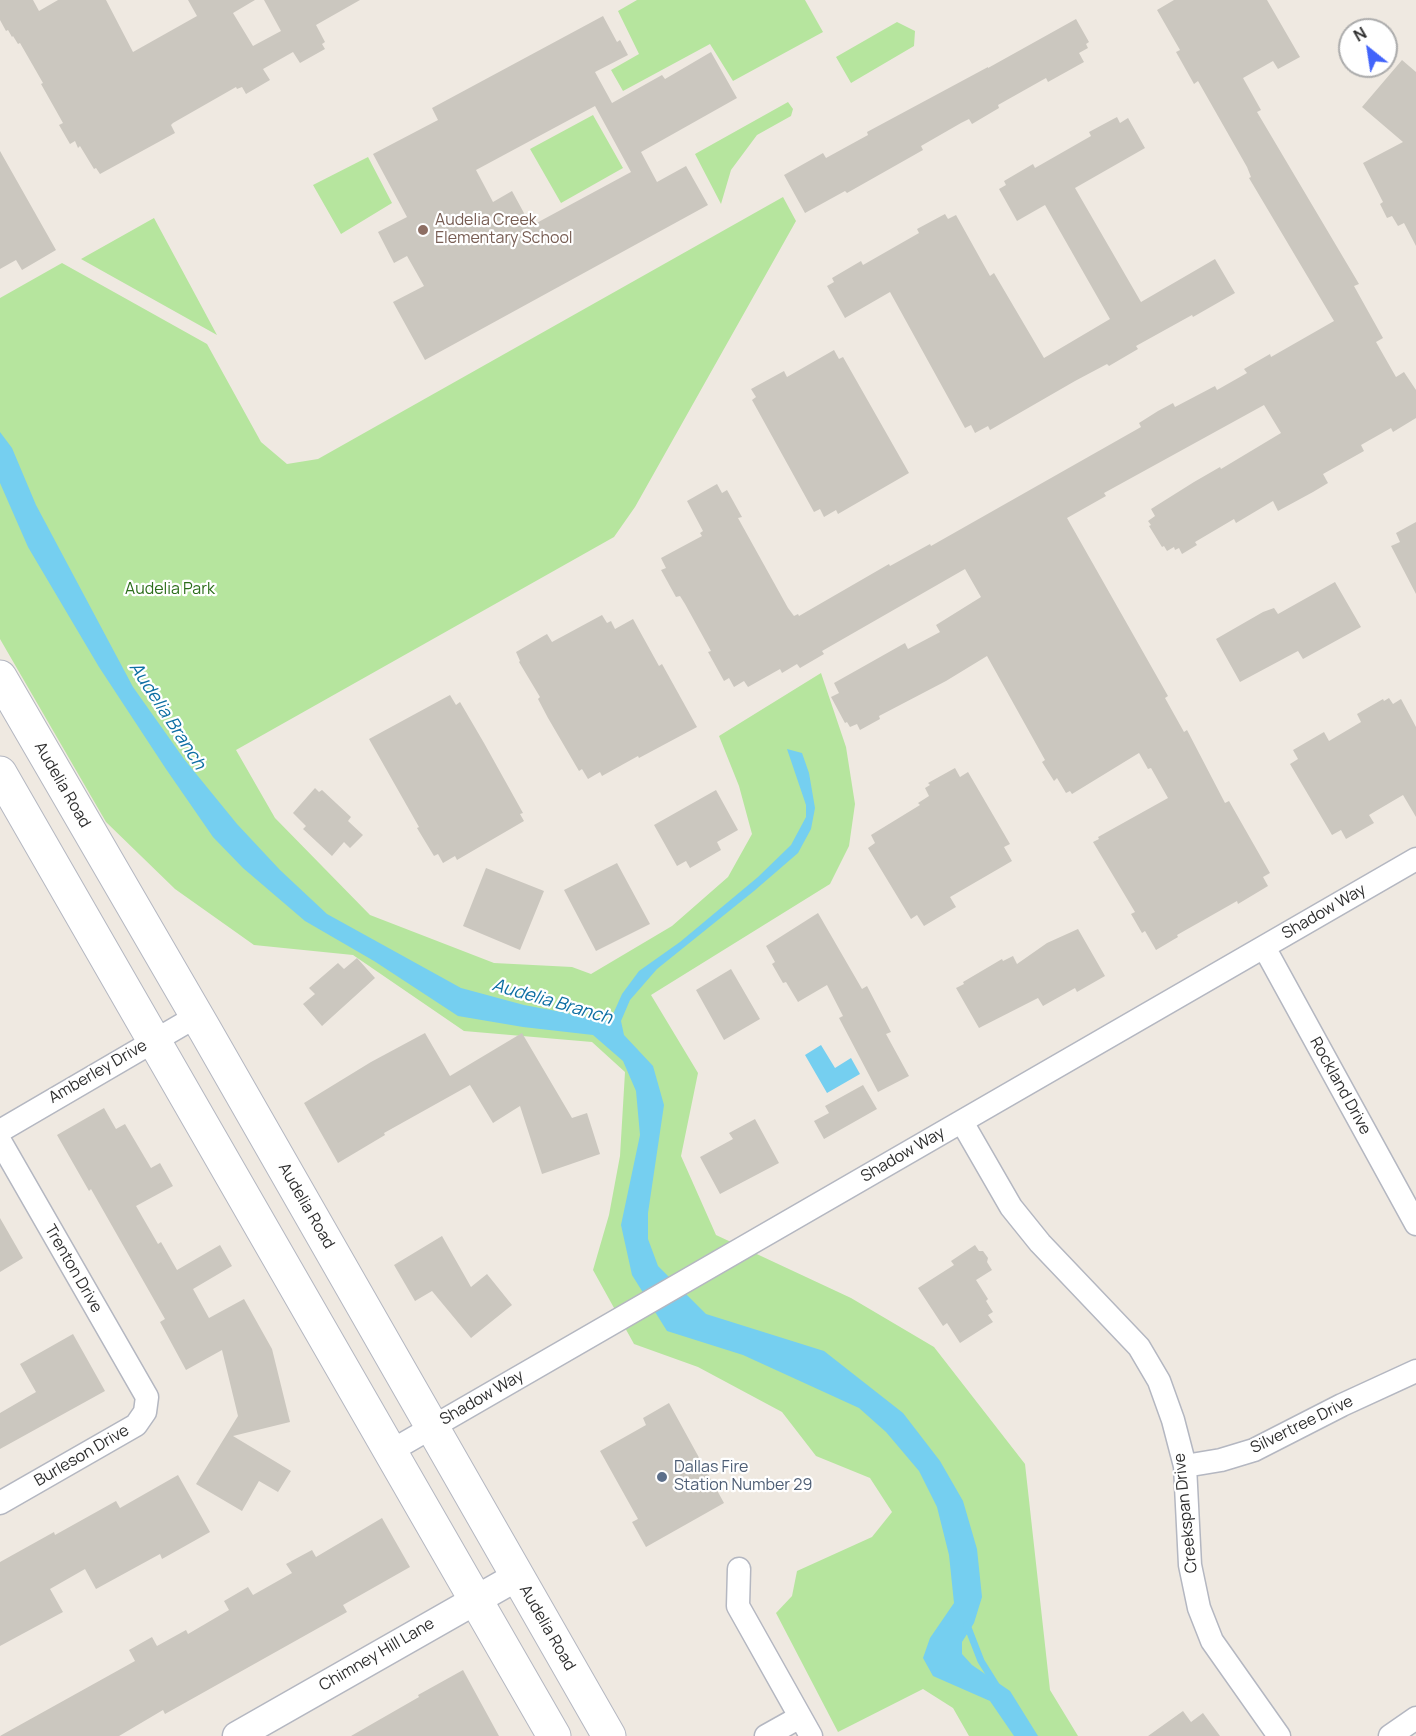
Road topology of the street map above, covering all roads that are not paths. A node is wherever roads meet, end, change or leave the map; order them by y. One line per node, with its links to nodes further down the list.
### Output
1 (0, 677): 3 (main road, Audelia Road)
2 (0, 773): 5 (main road)
3 (98, 846): 5 (main road); 6 (main road, Audelia Road)
4 (1416, 859): 8 (street, Shadow Way)
5 (57, 871): 7 (main road)
6 (117, 878): 7 (main road); 9 (main road, Audelia Road)
7 (75, 903): 10 (main road)
8 (1263, 947): 11 (street, Shadow Way); 14 (street, Rockland Drive)
9 (197, 1016): 10 (street, Amberley Drive); 17 (main road, Audelia Road)
10 (154, 1040): 12 (street, Amberley Drive); 18 (main road)
11 (962, 1122): 17 (street, Shadow Way); 19 (street, Creekspan Drive)
12 (0, 1131)
13 (0, 1141): 16 (street, Trenton Drive)
14 (1416, 1224)
15 (1416, 1371): 19 (street, Silvertree Drive)
16 (147, 1396): 20 (street, Burleson Drive)
17 (432, 1427): 18 (street, Shadow Way); 22 (main road, Audelia Road)
18 (391, 1450): 23 (main road)
19 (1185, 1466): 30 (street, Creekspan Drive)
20 (0, 1503)
21 (739, 1569): 25 (street)
22 (518, 1576): 23 (street, Chimney Hill Lane); 28 (main road, Audelia Road)
23 (476, 1599): 26 (street, Chimney Hill Lane); 27 (main road)
24 (1416, 1718): 31 (street)
25 (806, 1726): 29 (street)
26 (237, 1736)
27 (554, 1736)
28 (609, 1736)
29 (766, 1736)
30 (1279, 1736)
31 (1390, 1736)

